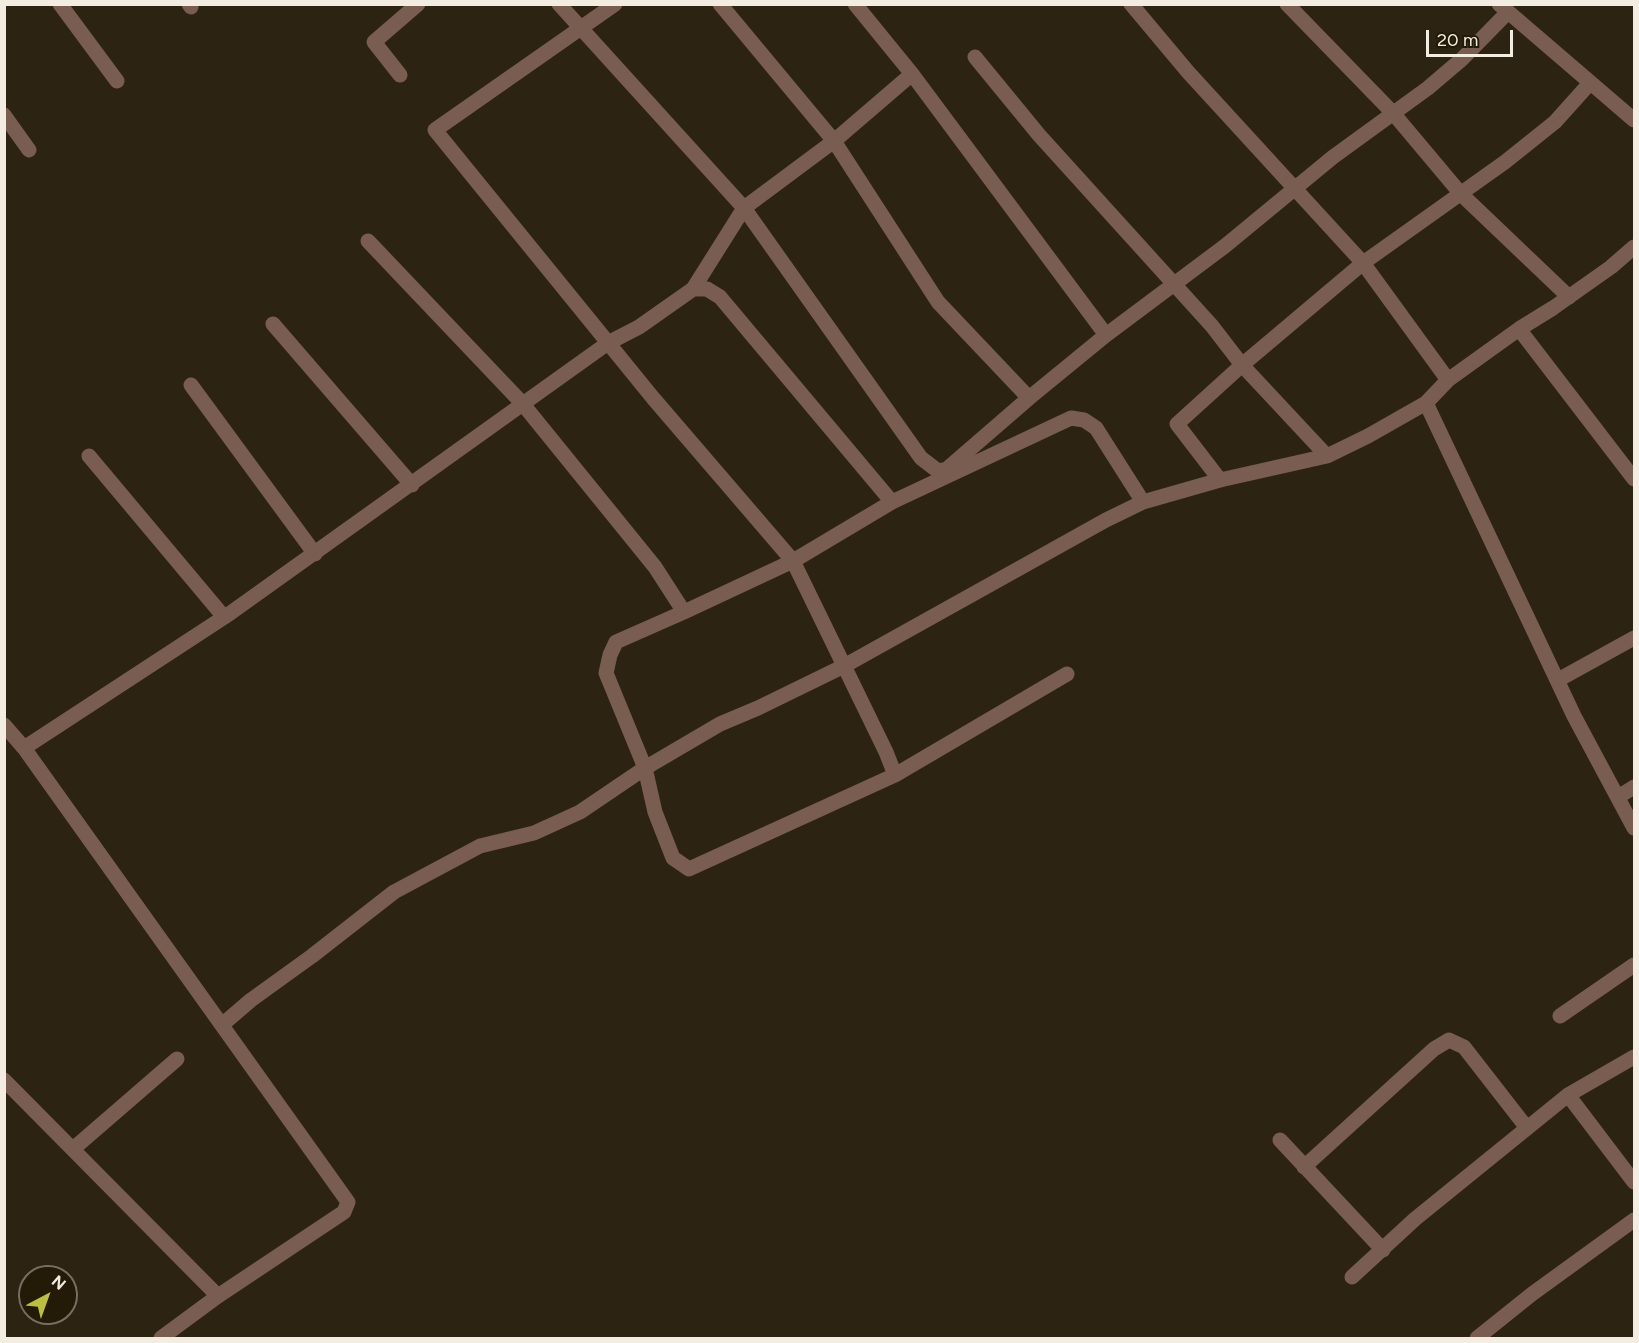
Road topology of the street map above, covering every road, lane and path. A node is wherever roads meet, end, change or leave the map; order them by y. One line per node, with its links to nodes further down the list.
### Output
1 (60, 4): 14 (street)
2 (418, 4): 13 (street)
3 (559, 4): 10 (street)
4 (615, 4): 10 (street)
5 (720, 4): 19 (street)
6 (855, 4): 12 (street)
7 (1131, 4): 21 (street)
8 (1287, 4): 16 (street)
9 (1504, 8): 15 (street); 16 (street)
10 (581, 29): 23 (street); 33 (street)
11 (975, 57): 27 (street)
12 (912, 74): 19 (street); 32 (street)
13 (400, 75)
14 (117, 81)
15 (1590, 83): 18 (street); 22 (street)
16 (1393, 112): 21 (street); 22 (street)
17 (4, 115): 20 (street)
18 (1635, 120)
19 (834, 141): 23 (street); 37 (street)
20 (29, 150)
21 (1295, 187): 26 (street); 27 (street)
22 (1461, 194): 26 (street); 29 (street)
23 (744, 208): 28 (street); 37 (street)
24 (368, 241): 39 (street)
25 (1635, 247): 29 (street)
26 (1363, 263): 34 (street); 35 (street)
27 (1173, 284): 32 (street); 34 (street)
28 (693, 289): 33 (street); 45 (street)
29 (1569, 297): 31 (street)
30 (273, 324): 44 (street)
31 (1519, 329): 35 (street); 42 (street)
32 (1106, 335): 37 (street)
33 (608, 343): 39 (street); 48 (street)
34 (1242, 365): 41 (street); 43 (street)
35 (1448, 380): 38 (street)
36 (191, 386): 47 (street)
37 (1029, 398)
38 (1426, 403): 41 (street); 54 (street)
39 (522, 404): 44 (street); 49 (street)
40 (89, 456): 50 (street)
41 (1327, 456): 43 (street)
42 (1635, 479)
43 (1220, 480): 46 (street)
44 (412, 485): 47 (street)
45 (892, 502): 46 (street); 48 (street)
46 (1143, 502): 52 (street)
47 (315, 554): 50 (street)
48 (793, 561): 49 (street); 52 (street)
49 (684, 612): 57 (street)
50 (224, 617): 56 (street)
51 (1635, 638): 54 (street)
52 (844, 666): 57 (street); 58 (street)
53 (1067, 674): 58 (street)
54 (1558, 680): 60 (street)
55 (4, 725): 56 (street)
56 (24, 748): 64 (street)
57 (645, 768): 58 (street); 64 (street)
58 (895, 775)
59 (1635, 787): 60 (street)
60 (1618, 797): 61 (street)
61 (1635, 828)
62 (1635, 965): 63 (street)
63 (1560, 1016)
64 (222, 1024): 77 (street)
65 (1635, 1057): 68 (street)
66 (177, 1059): 71 (street)
67 (4, 1080): 71 (street)
68 (1568, 1095): 69 (street); 73 (street)
69 (1527, 1128): 72 (street); 75 (street)
70 (1280, 1140): 72 (street)
71 (73, 1149): 77 (street)
72 (1304, 1167): 75 (street)
73 (1635, 1182)
74 (1635, 1220): 79 (street)
75 (1383, 1250): 76 (street)
76 (1352, 1277)
77 (218, 1296): 78 (street)
78 (161, 1338)
79 (1477, 1338)

